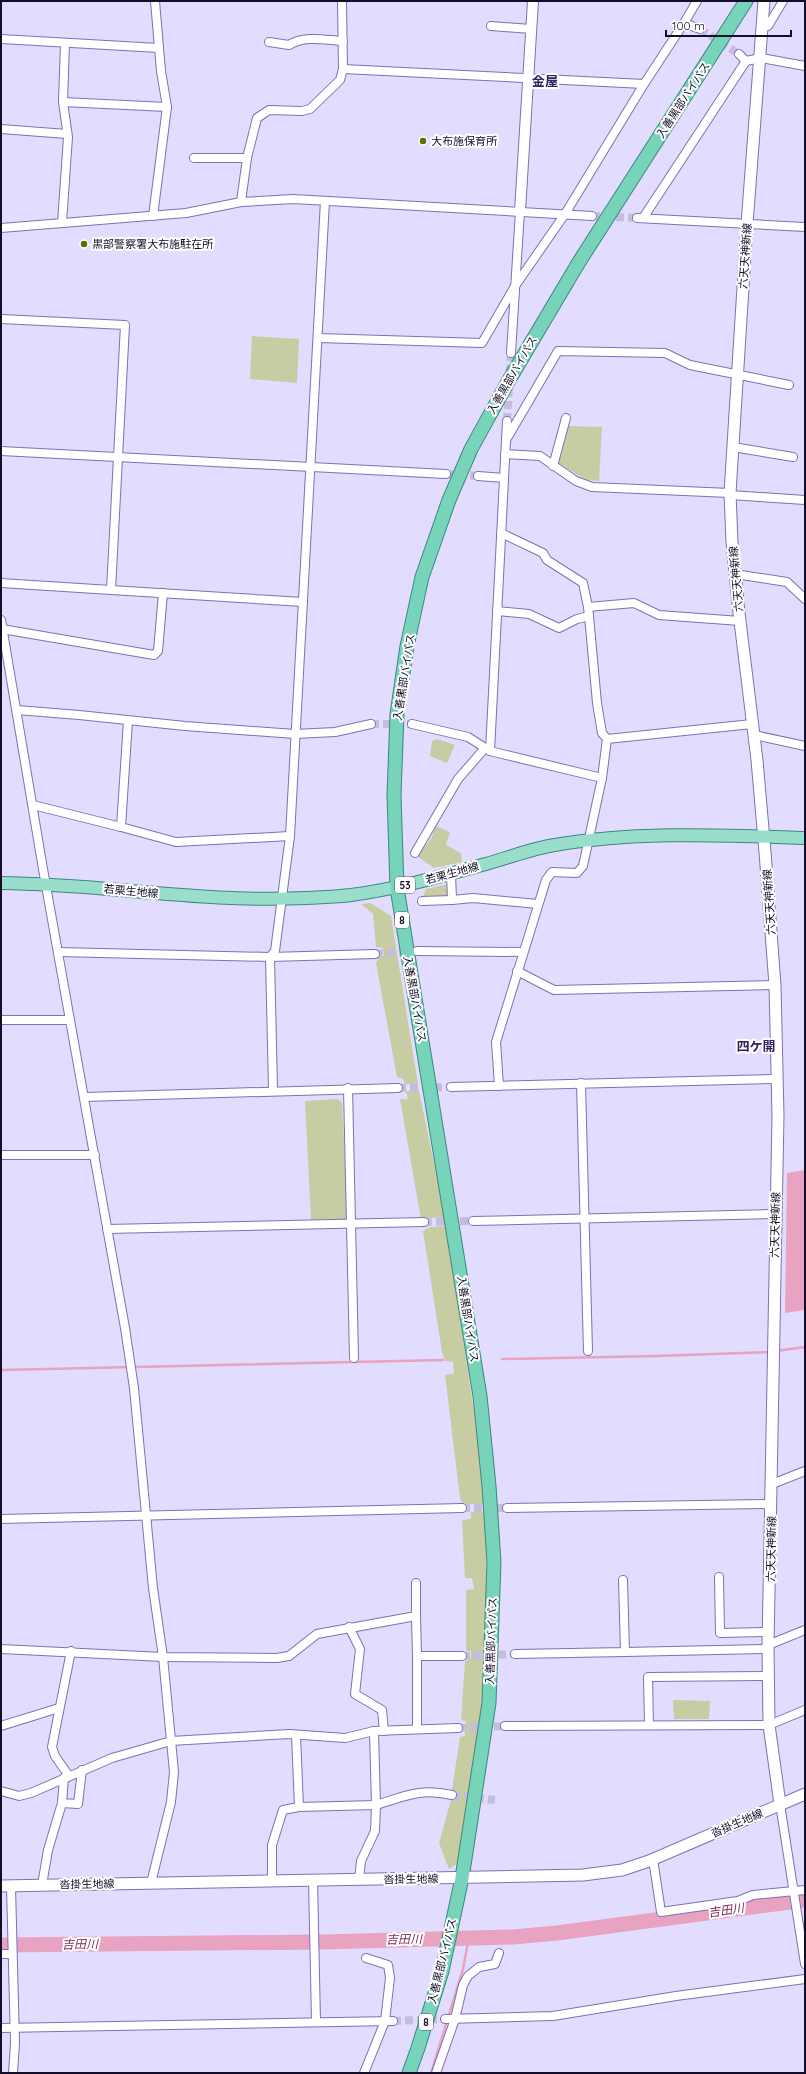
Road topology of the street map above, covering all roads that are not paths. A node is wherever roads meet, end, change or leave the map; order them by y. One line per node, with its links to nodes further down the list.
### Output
1 (155, 1): 17 (street)
2 (342, 1): 14 (street)
3 (533, 1): 11 (street)
4 (697, 1): 8 (street)
5 (746, 1): 94 (highway, 入善黒部バイパス / 8)
6 (764, 1): 10 (main road, 六天天神新線)
7 (784, 1): 10 (street)
8 (684, 22): 12 (street); 24 (street)
9 (490, 26): 11 (street)
10 (762, 26): 19 (main road, 六天天神新線)
11 (531, 29): 23 (street)
12 (700, 29)
13 (1, 39): 16 (street)
14 (343, 41): 15 (street); 22 (street)
15 (269, 42)
16 (65, 43): 17 (street); 25 (street)
17 (159, 48): 26 (street)
18 (739, 54): 20 (street)
19 (761, 58): 20 (street); 21 (street); 38 (main road, 六天天神新線)
20 (746, 61): 38 (street)
21 (805, 66)
22 (343, 69): 23 (street); 30 (street)
23 (528, 80): 24 (street); 33 (street)
24 (644, 84): 34 (street)
25 (63, 102): 26 (street); 28 (street)
26 (167, 107): 35 (street)
27 (1, 129): 28 (street)
28 (68, 134): 37 (street)
29 (194, 158): 30 (street)
30 (247, 158): 32 (street)
31 (325, 201): 32 (street); 33 (street); 43 (street)
32 (241, 202): 35 (street)
33 (520, 211): 34 (street); 41 (street)
34 (565, 214): 36 (street); 41 (street)
35 (154, 216): 37 (street)
36 (592, 216)
37 (62, 223): 40 (street)
38 (747, 224): 39 (street); 45 (main road, 六天天神新線)
39 (805, 227)
40 (1, 228)
41 (515, 286): 43 (street); 44 (street)
42 (1, 319): 53 (street)
43 (318, 338): 56 (street)
44 (511, 353)
45 (738, 374): 46 (street); 49 (street); 50 (main road, 六天天神新線)
46 (789, 385)
47 (566, 418): 55 (street)
48 (506, 421): 49 (street)
49 (506, 440): 52 (street)
50 (733, 447): 54 (street); 60 (main road, 六天天神新線)
51 (1, 451): 53 (street)
52 (505, 454): 55 (street); 59 (street)
53 (119, 457): 56 (street); 65 (street)
54 (793, 457)
55 (553, 466): 60 (street)
56 (311, 467): 57 (street); 68 (street)
57 (446, 474)
58 (478, 476): 59 (street)
59 (504, 478): 62 (street)
60 (730, 494): 61 (street); 63 (main road, 六天天神新線)
61 (805, 500)
62 (501, 533): 69 (street); 70 (street)
63 (735, 574): 67 (street); 72 (main road, 六天天神新線)
64 (1, 583): 65 (street)
65 (111, 590): 66 (street)
66 (163, 593): 68 (street); 73 (street)
67 (805, 599)
68 (303, 602): 79 (street)
69 (588, 607): 71 (street); 72 (street)
70 (497, 611): 71 (street); 82 (street)
71 (589, 616): 80 (street)
72 (740, 621): 78 (main road, 六天天神新線)
73 (2, 624): 74 (street)
74 (17, 710): 75 (street); 84 (street)
75 (128, 720): 79 (street); 85 (street)
76 (371, 724): 79 (street)
77 (412, 724): 82 (street)
78 (753, 730): 80 (street); 81 (street); 87 (main road, 六天天神新線)
79 (295, 734): 86 (street)
80 (607, 739): 83 (street)
81 (805, 746)
82 (487, 749): 83 (street); 90 (street)
83 (602, 778): 89 (street)
84 (33, 805): 85 (street); 93 (street)
85 (121, 828): 86 (street)
86 (290, 836): 95 (street)
87 (764, 837): 88 (main road, 若栗生地線 / 53); 89 (main road, 若栗生地線 / 53); 105 (main road, 六天天神新線)
88 (805, 838)
89 (589, 841): 91 (main road, 若栗生地線 / 53); 98 (street)
90 (415, 853)
91 (451, 874): 94 (main road, 若栗生地線 / 53); 96 (street)
92 (1, 883): 93 (main road, 若栗生地線 / 53)
93 (46, 884): 95 (main road, 若栗生地線 / 53); 100 (street)
94 (397, 888): 95 (main road, 若栗生地線 / 53); 171 (highway, 入善黒部バイパス / 8)
95 (282, 899): 103 (street)
96 (452, 900): 97 (street); 98 (street)
97 (422, 901)
98 (538, 904): 101 (street)
99 (417, 951): 101 (street)
100 (58, 952): 103 (street); 107 (street)
101 (523, 952): 104 (street)
102 (375, 954): 103 (street)
103 (270, 957): 114 (street)
104 (517, 970): 105 (street); 110 (street)
105 (775, 985): 108 (main road, 六天天神新線)
106 (1, 1020): 107 (street)
107 (70, 1020): 115 (street)
108 (777, 1079): 109 (street); 118 (main road, 六天天神新線)
109 (581, 1083): 110 (street); 119 (street)
110 (499, 1086): 111 (street)
111 (451, 1087)
112 (348, 1088): 113 (street); 114 (street); 122 (street)
113 (398, 1088)
114 (273, 1090): 115 (street)
115 (84, 1096): 117 (street)
116 (1, 1155): 117 (street)
117 (95, 1155): 123 (street)
118 (775, 1214): 119 (street); 127 (main road, 六天天神新線)
119 (584, 1218): 120 (street); 124 (street)
120 (473, 1220)
121 (424, 1222): 122 (street)
122 (352, 1224): 123 (street); 125 (street)
123 (107, 1229): 131 (street)
124 (588, 1351)
125 (354, 1358)
126 (805, 1471): 127 (street)
127 (772, 1484): 128 (main road, 六天天神新線)
128 (772, 1504): 130 (street); 139 (main road, 六天天神新線)
129 (462, 1508): 131 (street)
130 (507, 1508)
131 (147, 1516): 132 (street); 147 (street)
132 (1, 1519)
133 (719, 1577): 139 (street)
134 (623, 1580): 143 (street)
135 (416, 1583): 136 (street)
136 (416, 1616): 137 (street); 145 (street)
137 (350, 1627): 147 (street); 157 (street)
138 (805, 1630): 140 (street)
139 (768, 1632): 140 (main road, 六天天神新線)
140 (768, 1647): 143 (street); 148 (main road, 六天天神新線)
141 (1, 1649): 142 (street)
142 (71, 1651): 147 (street); 149 (street)
143 (625, 1652): 144 (street)
144 (515, 1654)
145 (417, 1656): 146 (street); 156 (street)
146 (462, 1656)
147 (163, 1657): 160 (street)
148 (768, 1676): 151 (street); 152 (main road, 六天天神新線)
149 (59, 1708): 153 (street); 162 (street)
150 (805, 1710): 152 (street)
151 (649, 1725): 152 (street); 154 (street)
152 (769, 1725): 167 (main road, 六天天神新線)
153 (1, 1726)
154 (505, 1726)
155 (458, 1728): 156 (street)
156 (417, 1729): 157 (street)
157 (384, 1730): 158 (street)
158 (374, 1731): 159 (street); 168 (street)
159 (296, 1735): 160 (street); 169 (street)
160 (171, 1741): 161 (street); 175 (street)
161 (82, 1770): 162 (street); 166 (street)
162 (67, 1777): 163 (street); 166 (street)
163 (1, 1791)
164 (452, 1794): 168 (street)
165 (805, 1794): 167 (main road, 沓掛生地線)
166 (62, 1803): 176 (street)
167 (780, 1804): 170 (main road, 沓掛生地線); 179 (street)
168 (376, 1805): 169 (street); 174 (street)
169 (299, 1806): 172 (street)
170 (653, 1859): 171 (main road, 沓掛生地線); 179 (street)
171 (462, 1878): 174 (main road, 沓掛生地線); 195 (highway, 入善黒部バイパス / 8)
172 (272, 1880): 173 (main road, 沓掛生地線); 175 (main road, 沓掛生地線)
173 (313, 1880): 174 (main road, 沓掛生地線); 190 (street)
174 (359, 1880)
175 (151, 1883): 176 (main road, 沓掛生地線)
176 (42, 1885): 177 (main road, 沓掛生地線)
177 (6, 1886): 183 (street)
178 (805, 1890): 179 (street)
179 (795, 1891): 180 (street)
180 (800, 1911): 185 (street)
181 (499, 1953): 188 (street)
182 (1, 1954): 183 (street)
183 (11, 1954): 192 (street)
184 (366, 1958): 189 (street)
185 (805, 1964)
186 (805, 1979): 188 (street)
187 (445, 2019): 188 (street)
188 (455, 2019): 196 (street)
189 (389, 2021): 190 (street); 194 (street)
190 (316, 2022): 192 (street)
191 (1, 2028): 192 (street)
192 (14, 2028): 193 (street)
193 (13, 2073)
194 (364, 2073)
195 (408, 2073)
196 (436, 2073)

